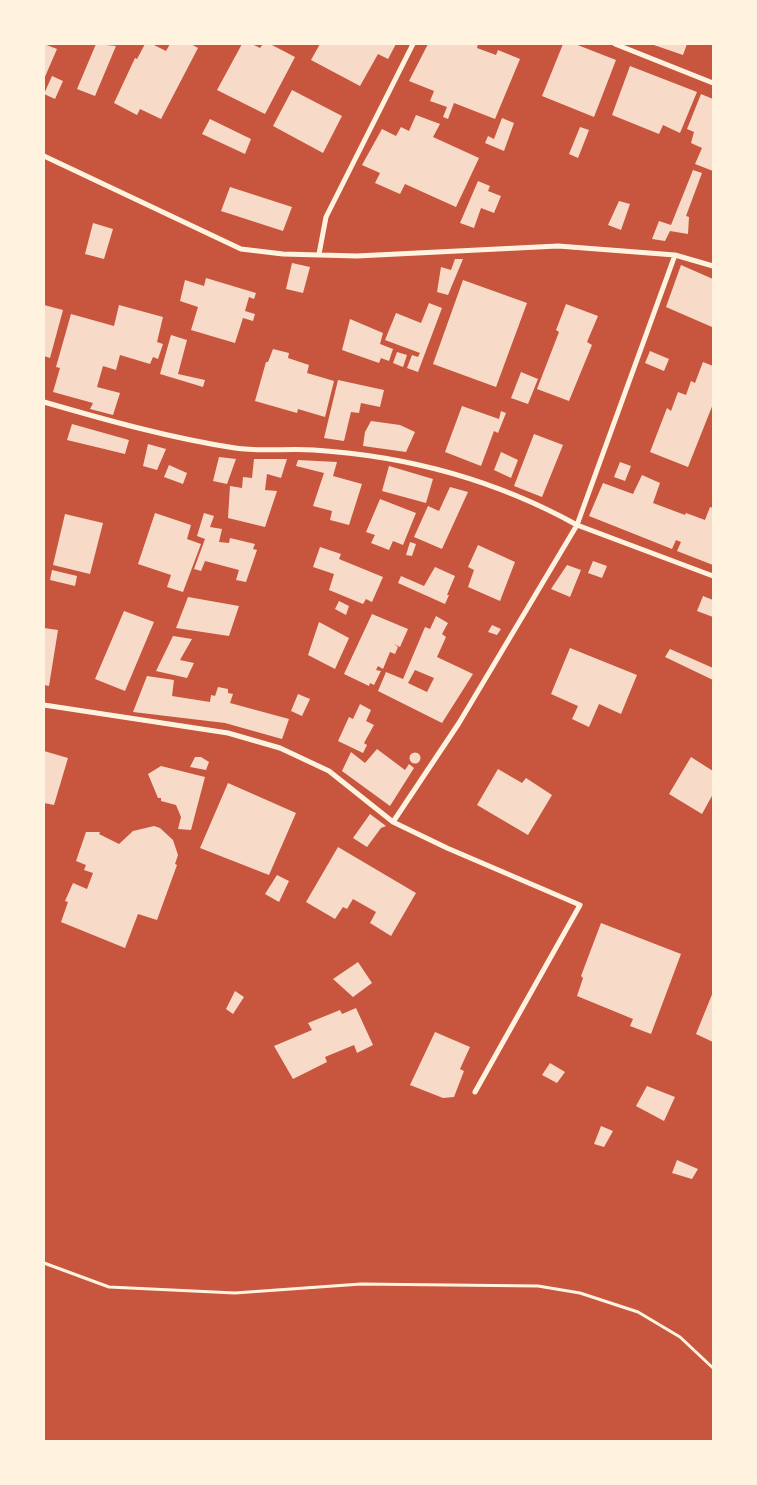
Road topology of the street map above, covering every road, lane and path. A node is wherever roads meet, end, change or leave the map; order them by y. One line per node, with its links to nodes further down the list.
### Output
1 (413, 44): 5 (street)
2 (615, 44): 3 (street)
3 (713, 83)
4 (44, 156): 5 (street)
5 (319, 254): 6 (street)
6 (675, 254): 7 (street); 9 (street)
7 (713, 266)
8 (44, 402): 9 (street)
9 (577, 525): 10 (street); 12 (street)
10 (713, 576)
11 (44, 705): 12 (street)
12 (393, 822): 13 (street)
13 (474, 1092)
14 (44, 1263): 15 (path)
15 (713, 1368)

